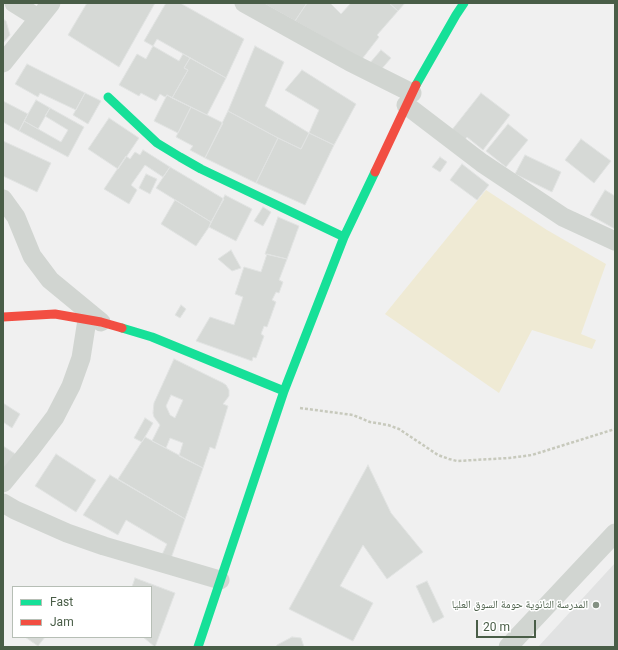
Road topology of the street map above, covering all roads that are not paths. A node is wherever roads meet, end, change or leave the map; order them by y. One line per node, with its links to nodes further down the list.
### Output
1 (14, 3): 5 (street)
2 (51, 3): 5 (street)
3 (244, 3): 8 (street)
4 (464, 3): 8 (main road)
5 (38, 18): 6 (street)
6 (3, 63)
7 (108, 97): 10 (main road)
8 (409, 99): 10 (main road); 11 (street)
9 (3, 199): 13 (street)
10 (344, 238): 14 (main road)
11 (615, 241)
12 (3, 317): 13 (main road)
13 (94, 321): 14 (main road); 15 (street)
14 (284, 392): 18 (main road)
15 (3, 483)
16 (3, 504): 18 (street)
17 (615, 533): 20 (street)
18 (220, 580): 19 (main road)
19 (198, 647)
20 (508, 647)

